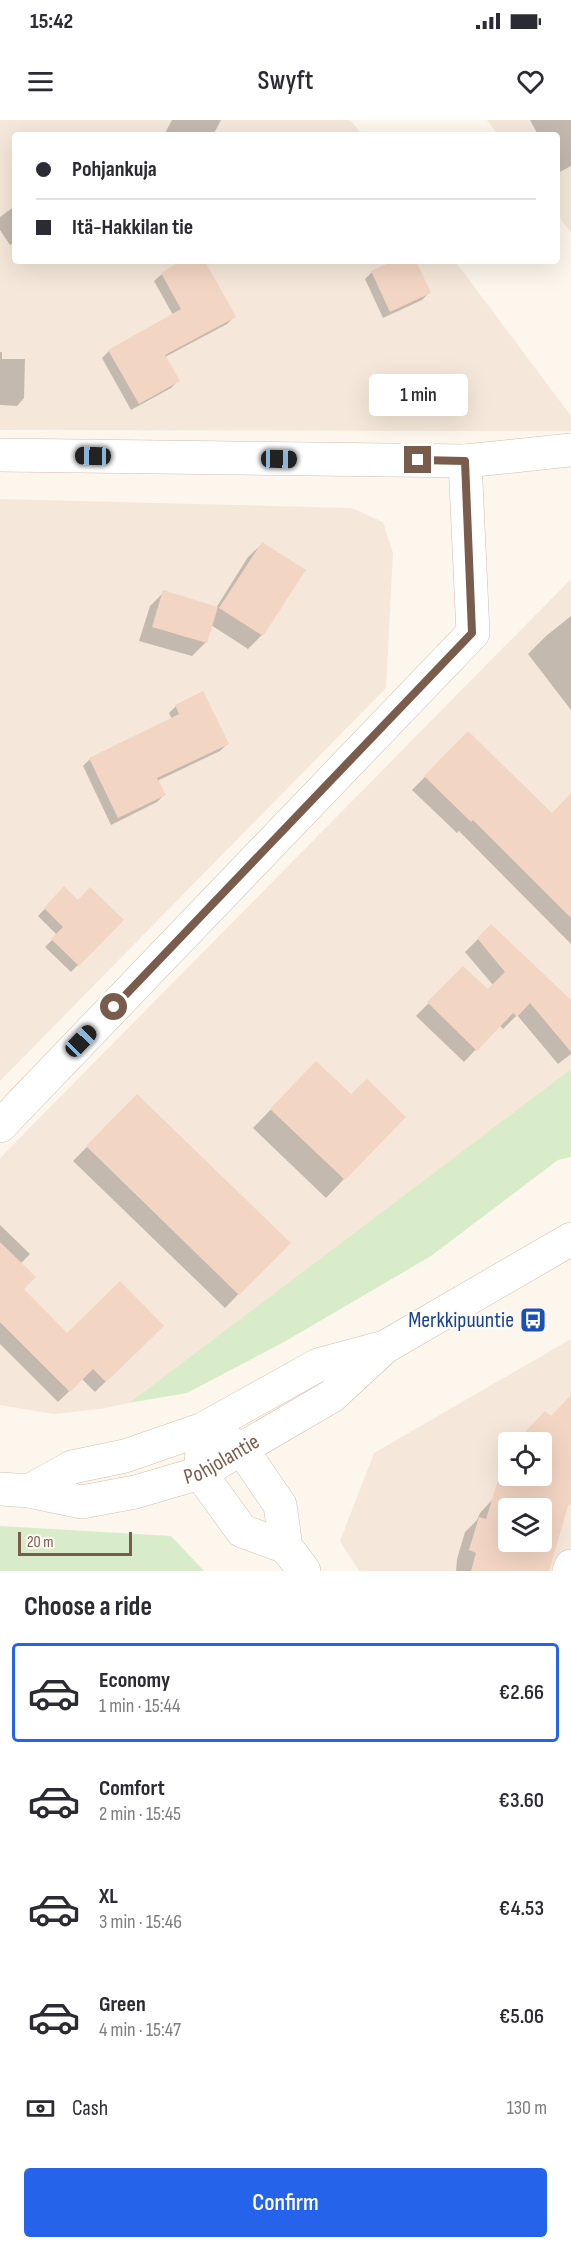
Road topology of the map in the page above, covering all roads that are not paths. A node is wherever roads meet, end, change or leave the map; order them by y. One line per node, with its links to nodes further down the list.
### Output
1 (571, 450): 3 (street)
2 (0, 455): 3 (street)
3 (465, 461): 4 (street)
4 (0, 1126)
5 (571, 1239): 6 (street, Pohjolantie)
6 (385, 1347): 7 (street, Pohjolantie); 8 (street, Pohjolantie)
7 (203, 1430): 8 (street); 9 (street); 10 (street, Pohjolantie)
8 (242, 1448): 9 (street, Pohjolantie); 11 (street)
9 (200, 1473): 10 (street, Pohjolantie); 11 (street)
10 (15, 1490)
11 (295, 1559)
12 (571, 1566): 13 (street)
13 (569, 1571)

